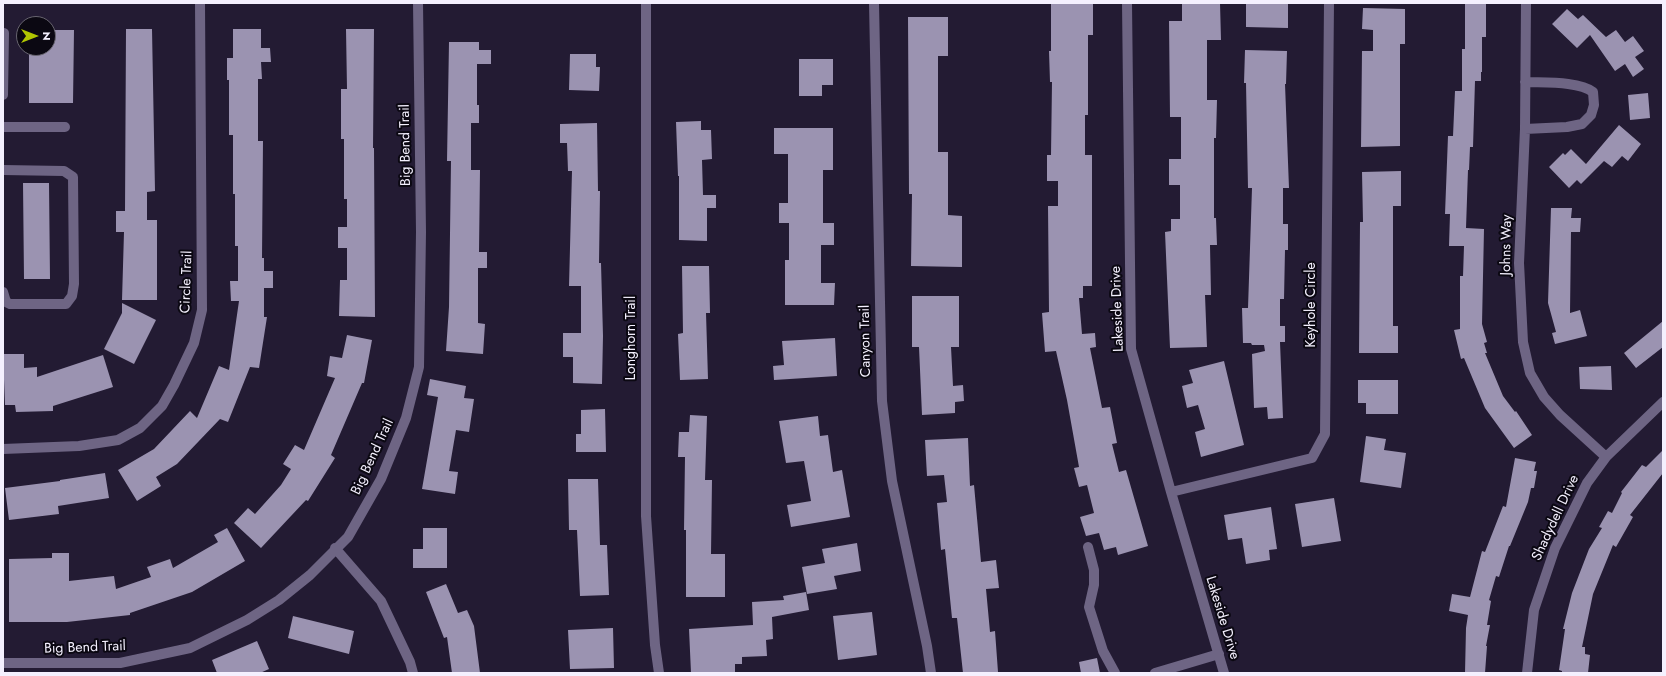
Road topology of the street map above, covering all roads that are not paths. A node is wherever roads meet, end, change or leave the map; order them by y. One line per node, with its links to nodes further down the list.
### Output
1 (200, 3): 17 (street, Circle Trail)
2 (418, 3): 21 (street, Big Bend Trail)
3 (646, 3): 25 (street, Longhorn Trail)
4 (874, 3): 26 (street, Canyon Trail)
5 (1127, 3): 19 (street, Lakeside Drive)
6 (1329, 3): 19 (street, Keyhole Circle)
7 (1526, 3): 9 (street, Johns Way)
8 (4, 33): 10 (street)
9 (1525, 82): 13 (street, Johns Way); 13 (street)
10 (3, 95)
11 (3, 127): 12 (street)
12 (65, 127)
13 (1525, 129): 18 (street, Johns Way)
14 (3, 170): 15 (street)
15 (3, 292)
16 (1663, 402): 18 (street, Shadydell Drive)
17 (3, 449)
18 (1606, 457): 30 (street, Shadydell Drive)
19 (1170, 492): 22 (street, Lakeside Drive)
20 (1088, 547): 27 (street)
21 (335, 548): 23 (street, Big Bend Trail); 24 (street)
22 (1218, 654): 28 (street); 29 (street, Lakeside Drive)
23 (3, 663)
24 (413, 673)
25 (659, 673)
26 (930, 673)
27 (1115, 673)
28 (1155, 673)
29 (1224, 673)
30 (1527, 673)

